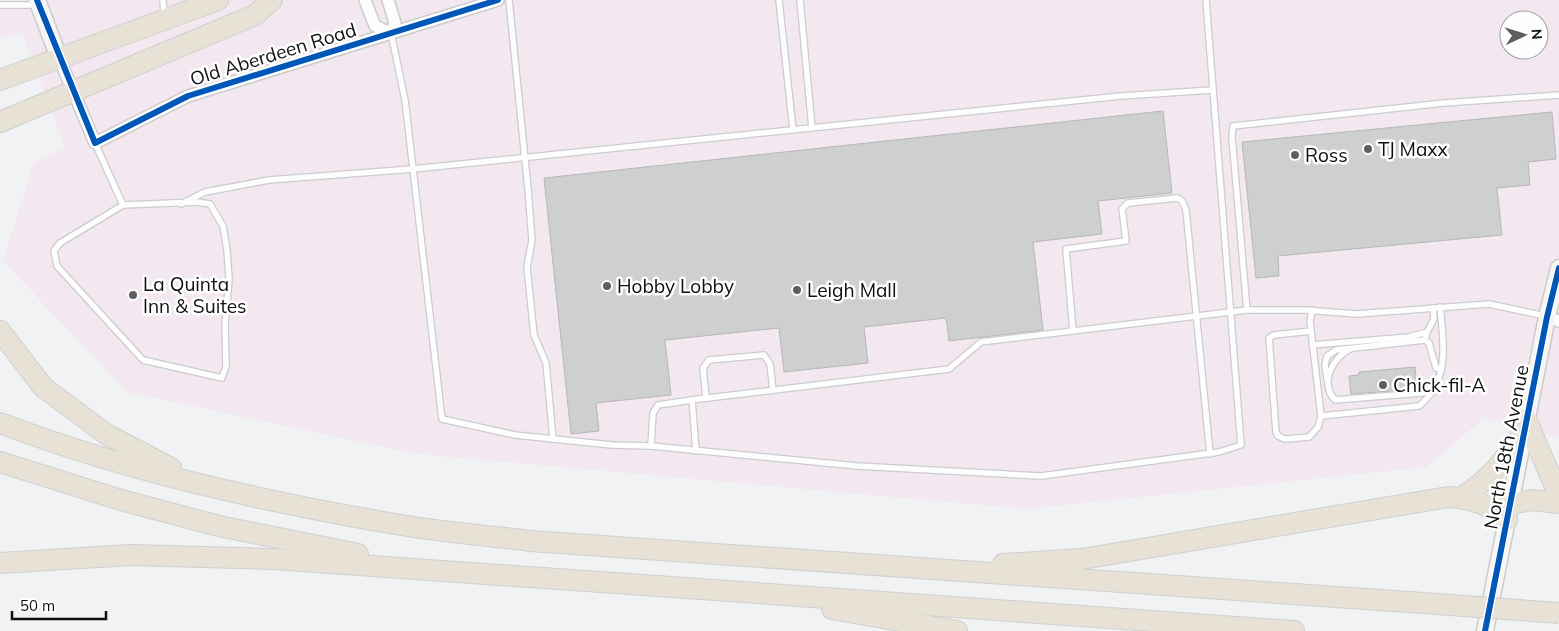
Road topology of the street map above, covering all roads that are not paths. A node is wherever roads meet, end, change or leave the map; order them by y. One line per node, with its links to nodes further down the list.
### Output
1 (163, 0): 13 (lane)
2 (218, 0): 13 (highway)
3 (272, 0): 18 (highway)
4 (365, 0): 14 (street)
5 (388, 0): 14 (street)
6 (498, 0): 14 (street, Old Aberdeen Road)
7 (509, 0): 24 (lane)
8 (779, 0): 22 (lane)
9 (800, 0): 21 (lane)
10 (1206, 0): 17 (lane)
11 (38, 2): 12 (lane); 15 (street)
12 (0, 5)
13 (165, 20): 15 (highway)
14 (391, 33): 23 (street, Old Aberdeen Road); 25 (lane)
15 (59, 58): 16 (highway); 18 (street)
16 (6, 77)
17 (1212, 90): 21 (lane); 33 (lane)
18 (72, 92): 20 (highway); 23 (street)
19 (1559, 94): 31 (lane)
20 (0, 123)
21 (812, 128): 22 (lane)
22 (793, 130): 24 (lane)
23 (95, 143): 27 (lane)
24 (526, 157): 25 (lane); 50 (lane)
25 (413, 169): 26 (lane); 50 (lane)
26 (181, 204): 27 (lane); 27 (lane)
27 (123, 205)
28 (1559, 268): 35 (street, North 18th Avenue)
29 (1440, 307): 30 (lane); 35 (lane); 42 (lane)
30 (1433, 308): 32 (lane); 39 (lane)
31 (1247, 310): 32 (lane); 33 (lane)
32 (1312, 310): 37 (lane)
33 (1232, 313): 34 (lane); 53 (lane)
34 (1197, 317): 38 (lane); 38 (lane); 53 (lane)
35 (1553, 319): 49 (street, North 18th Avenue)
36 (0, 331): 55 (highway)
37 (1311, 331): 41 (lane); 47 (lane)
38 (1073, 332): 43 (lane)
39 (1427, 332): 40 (lane); 41 (lane)
40 (1425, 340): 42 (lane); 44 (lane)
41 (1312, 345): 47 (lane)
42 (1441, 370): 44 (lane)
43 (773, 390): 45 (lane); 45 (lane)
44 (1433, 392): 47 (lane)
45 (706, 398): 46 (lane)
46 (691, 400): 51 (lane); 52 (lane)
47 (1321, 416)
48 (0, 423): 55 (highway)
49 (1525, 425): 56 (highway); 57 (highway); 59 (street, North 18th Avenue)
50 (553, 439): 51 (lane)
51 (651, 446): 52 (lane)
52 (696, 451): 53 (lane)
53 (1210, 454)
54 (0, 462): 62 (highway)
55 (200, 483): 61 (highway)
56 (1559, 496)
57 (1461, 498): 59 (highway); 61 (highway)
58 (1559, 502): 59 (highway)
59 (1508, 512): 67 (street, North 18th Avenue)
60 (0, 563): 62 (highway)
61 (915, 569): 64 (highway, bridge)
62 (536, 577): 63 (highway)
63 (741, 592): 65 (highway); 66 (highway)
64 (1559, 613)
65 (957, 631)
66 (1294, 631)
67 (1484, 631)

